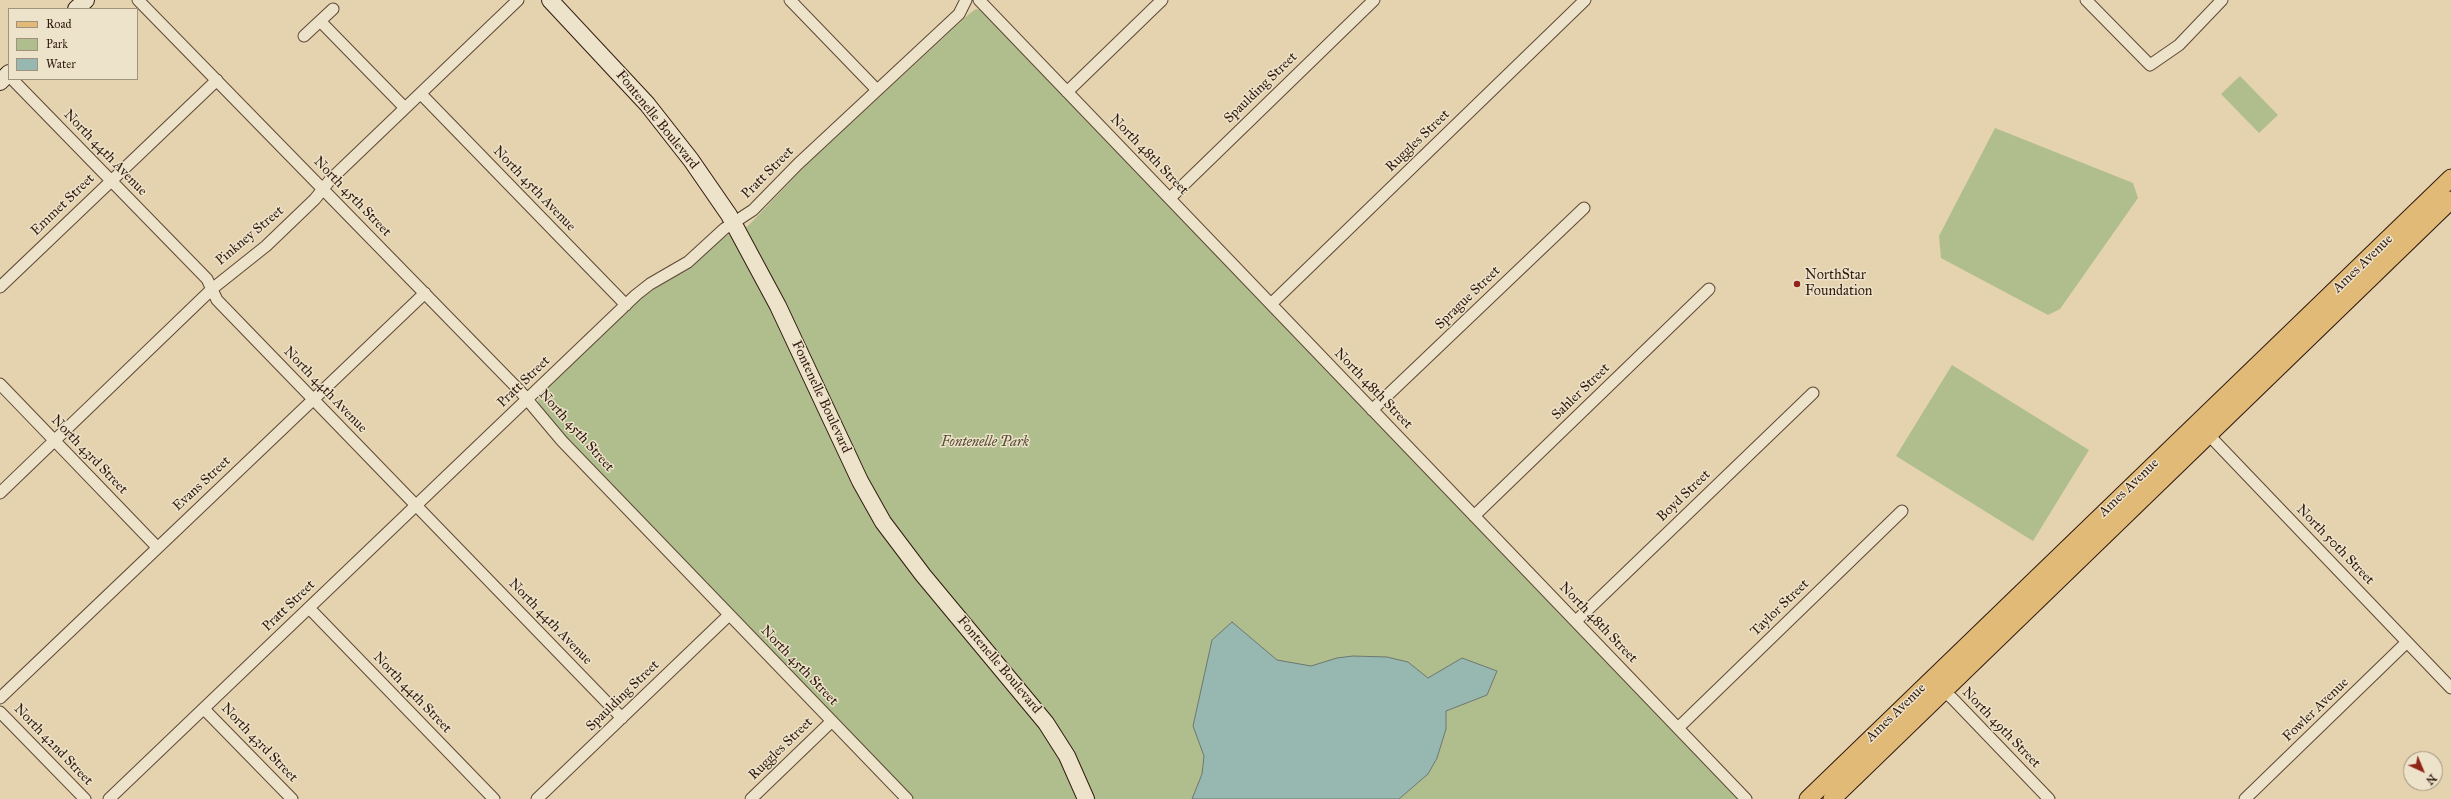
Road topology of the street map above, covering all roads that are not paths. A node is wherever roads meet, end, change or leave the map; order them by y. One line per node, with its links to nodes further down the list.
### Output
1 (86, 0): 13 (main road)
2 (138, 0): 18 (street, North 45th Street)
3 (518, 0): 21 (street, Pinkney Street)
4 (550, 0): 29 (main road, Fontenelle Boulevard)
5 (790, 0): 19 (street)
6 (966, 0): 19 (street, Pratt Street)
7 (979, 0): 20 (street, North 48th Street)
8 (1162, 0): 20 (street)
9 (1374, 0): 26 (street, Spaulding Street)
10 (1585, 0): 34 (street, Ruggles Street)
11 (2086, 0): 12 (street)
12 (2222, 0)
13 (77, 8)
14 (333, 9): 15 (street)
15 (320, 22): 16 (street); 22 (street)
16 (304, 36)
17 (10, 80): 24 (street, North 44th Avenue)
18 (217, 80): 24 (street, Emmet Street); 25 (street, North 45th Street)
19 (877, 90): 29 (street, Pratt Street)
20 (1067, 92): 26 (street, North 48th Street)
21 (421, 94): 22 (street, Pinkney Street); 35 (street, North 45th Avenue)
22 (405, 108): 25 (street, Pinkney Street)
23 (2451, 178): 41 (main road, Ames Avenue)
24 (111, 180): 30 (street, Emmet Street); 31 (street, North 44th Avenue)
25 (323, 189): 31 (street, Pinkney Street); 33 (street, North 45th Street)
26 (1170, 198): 34 (street, North 48th Street)
27 (2451, 200): 42 (main road, Ames Avenue)
28 (1584, 208): 40 (street, Sprague Street)
29 (734, 223): 35 (street, Pratt Street); 68 (main road, Fontenelle Boulevard)
30 (0, 287)
31 (212, 289): 38 (street, North 44th Avenue); 43 (street, Pinkney Street)
32 (1709, 289): 47 (street, Sahler Street)
33 (425, 293): 38 (street, Evans Street); 39 (street, North 45th Street)
34 (1271, 304): 40 (street, North 48th Street)
35 (626, 305): 39 (street, Pratt Street)
36 (0, 384): 43 (street, North 43rd Street)
37 (1813, 393): 51 (street, Boyd Street)
38 (314, 399): 45 (street, North 44th Avenue); 48 (street, Evans Street)
39 (527, 400): 45 (street, Pratt Street); 50 (street, North 45th Street)
40 (1372, 410): 47 (street, North 48th Street)
41 (2197, 422): 42 (street, North 50th Street); 53 (main road, Ames Avenue)
42 (2208, 434): 52 (street, North 50th Street); 53 (main road, Ames Avenue)
43 (55, 441): 44 (street, Pinkney Street); 48 (street, North 43rd Street)
44 (0, 493)
45 (416, 506): 49 (street, Pratt Street); 58 (street, North 44th Avenue)
46 (1902, 511): 60 (street, Taylor Street)
47 (1474, 516): 51 (street, North 48th Street)
48 (157, 547): 55 (street, Evans Street)
49 (309, 608): 56 (street, Pratt Street); 64 (street, North 44th Street)
50 (729, 615): 58 (street, Spaulding Street); 59 (street, North 45th Street)
51 (1576, 621): 60 (street, North 48th Street)
52 (2407, 642): 54 (street, North 50th Street); 73 (street, Fowler Avenue)
53 (1936, 686): 70 (main road, Ames Avenue); 71 (main road, Ames Avenue); 72 (street, North 49th Street)
54 (2451, 688)
55 (0, 698)
56 (204, 709): 62 (street, Pratt Street); 63 (street, North 43rd Street)
57 (0, 712): 61 (street, North 42nd Street)
58 (622, 718): 65 (street, Spaulding Street)
59 (832, 721): 66 (street, Ruggles Street); 67 (street, North 45th Street)
60 (1678, 728): 69 (street, North 48th Street)
61 (85, 799)
62 (109, 799)
63 (292, 799)
64 (494, 799)
65 (537, 799)
66 (751, 799)
67 (907, 799)
68 (1086, 799)
69 (1746, 799)
70 (1808, 799)
71 (1832, 799)
72 (2049, 799)
73 (2245, 799)

